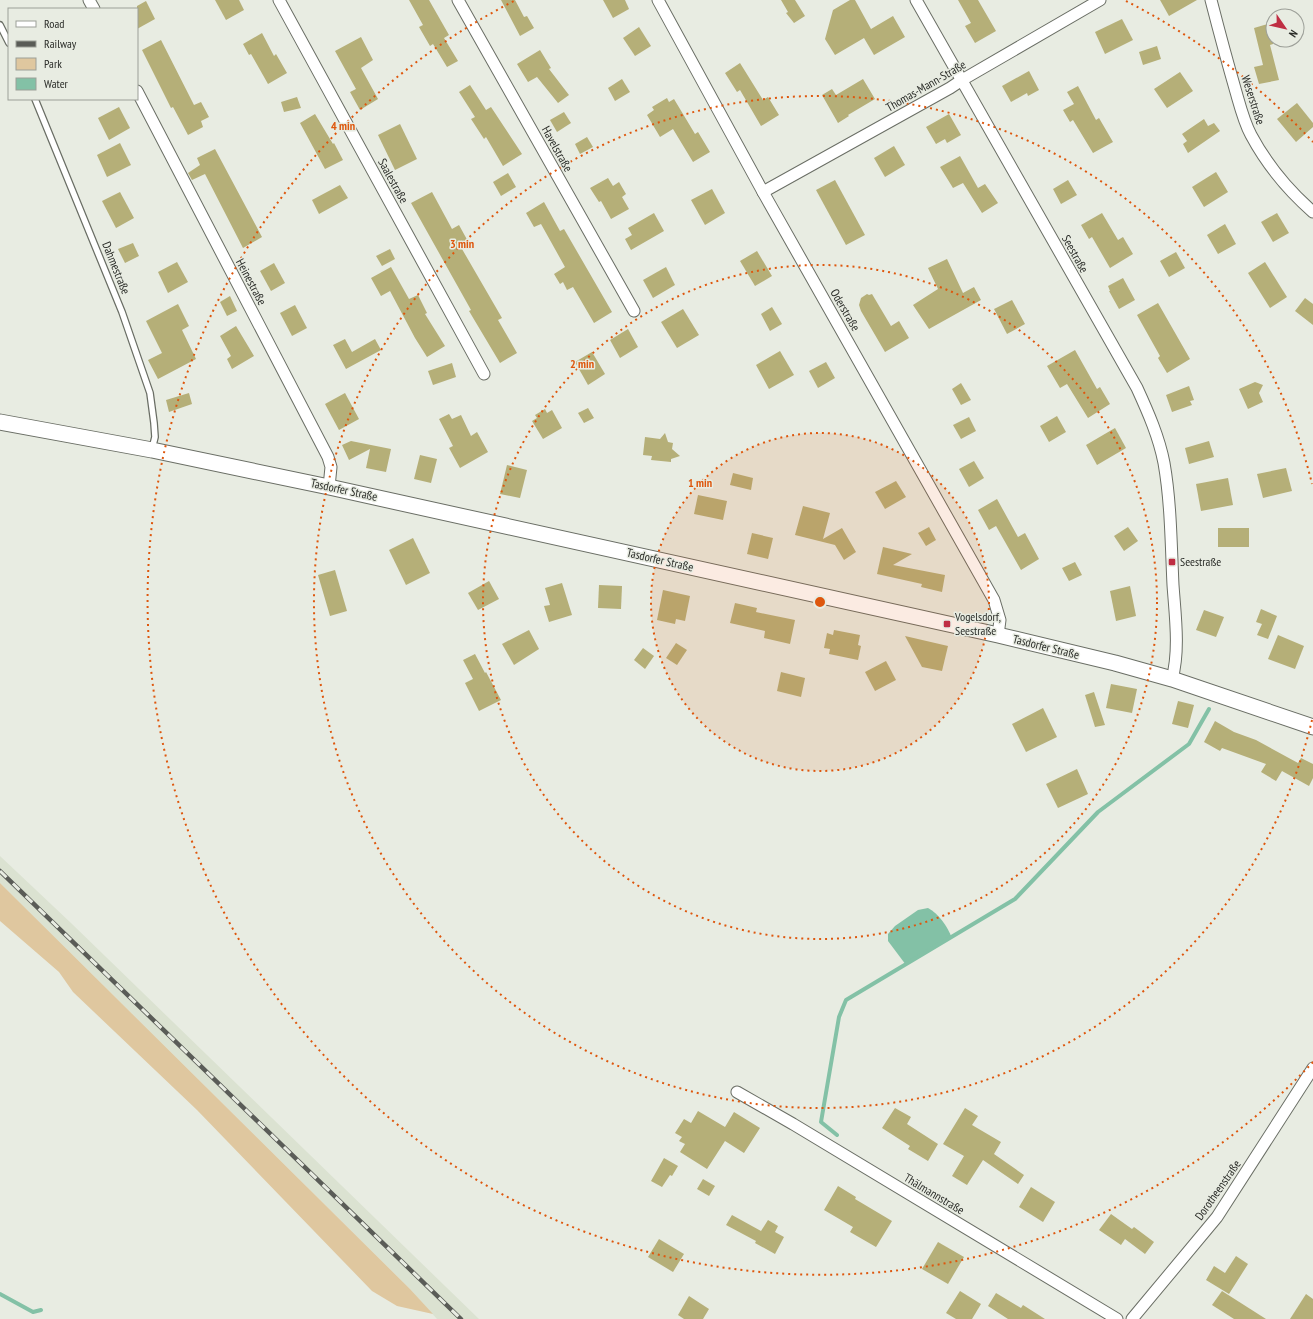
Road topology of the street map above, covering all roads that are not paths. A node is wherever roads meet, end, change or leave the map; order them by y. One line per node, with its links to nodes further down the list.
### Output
1 (279, 0): 15 (street, Saalestraße)
2 (458, 0): 14 (street, Havelstraße)
3 (658, 0): 12 (street, Oderstraße)
4 (916, 0): 9 (street, Seestraße)
5 (1100, 0): 9 (street, Thomas-Mann-Straße)
6 (1211, 0): 13 (street, Weserstraße)
7 (0, 25): 8 (lane)
8 (8, 41)
9 (962, 80): 12 (street, Thomas-Mann-Straße); 20 (street, Seestraße)
10 (138, 93): 18 (street, Heinestraße)
11 (36, 100): 17 (lane, Dahmestraße)
12 (763, 192): 19 (street, Oderstraße)
13 (1313, 212)
14 (634, 311)
15 (484, 374)
16 (0, 422): 17 (main road, Tasdorfer Straße)
17 (152, 450): 18 (main road, Tasdorfer Straße)
18 (329, 487): 19 (main road, Tasdorfer Straße)
19 (998, 635): 20 (main road, Tasdorfer Straße)
20 (1172, 679): 21 (main road, Tasdorfer Straße)
21 (1313, 727)
22 (1313, 1068): 25 (street, Dorotheenstraße)
23 (737, 1092): 24 (street, Thälmannstraße)
24 (1117, 1319)
25 (1132, 1319)

